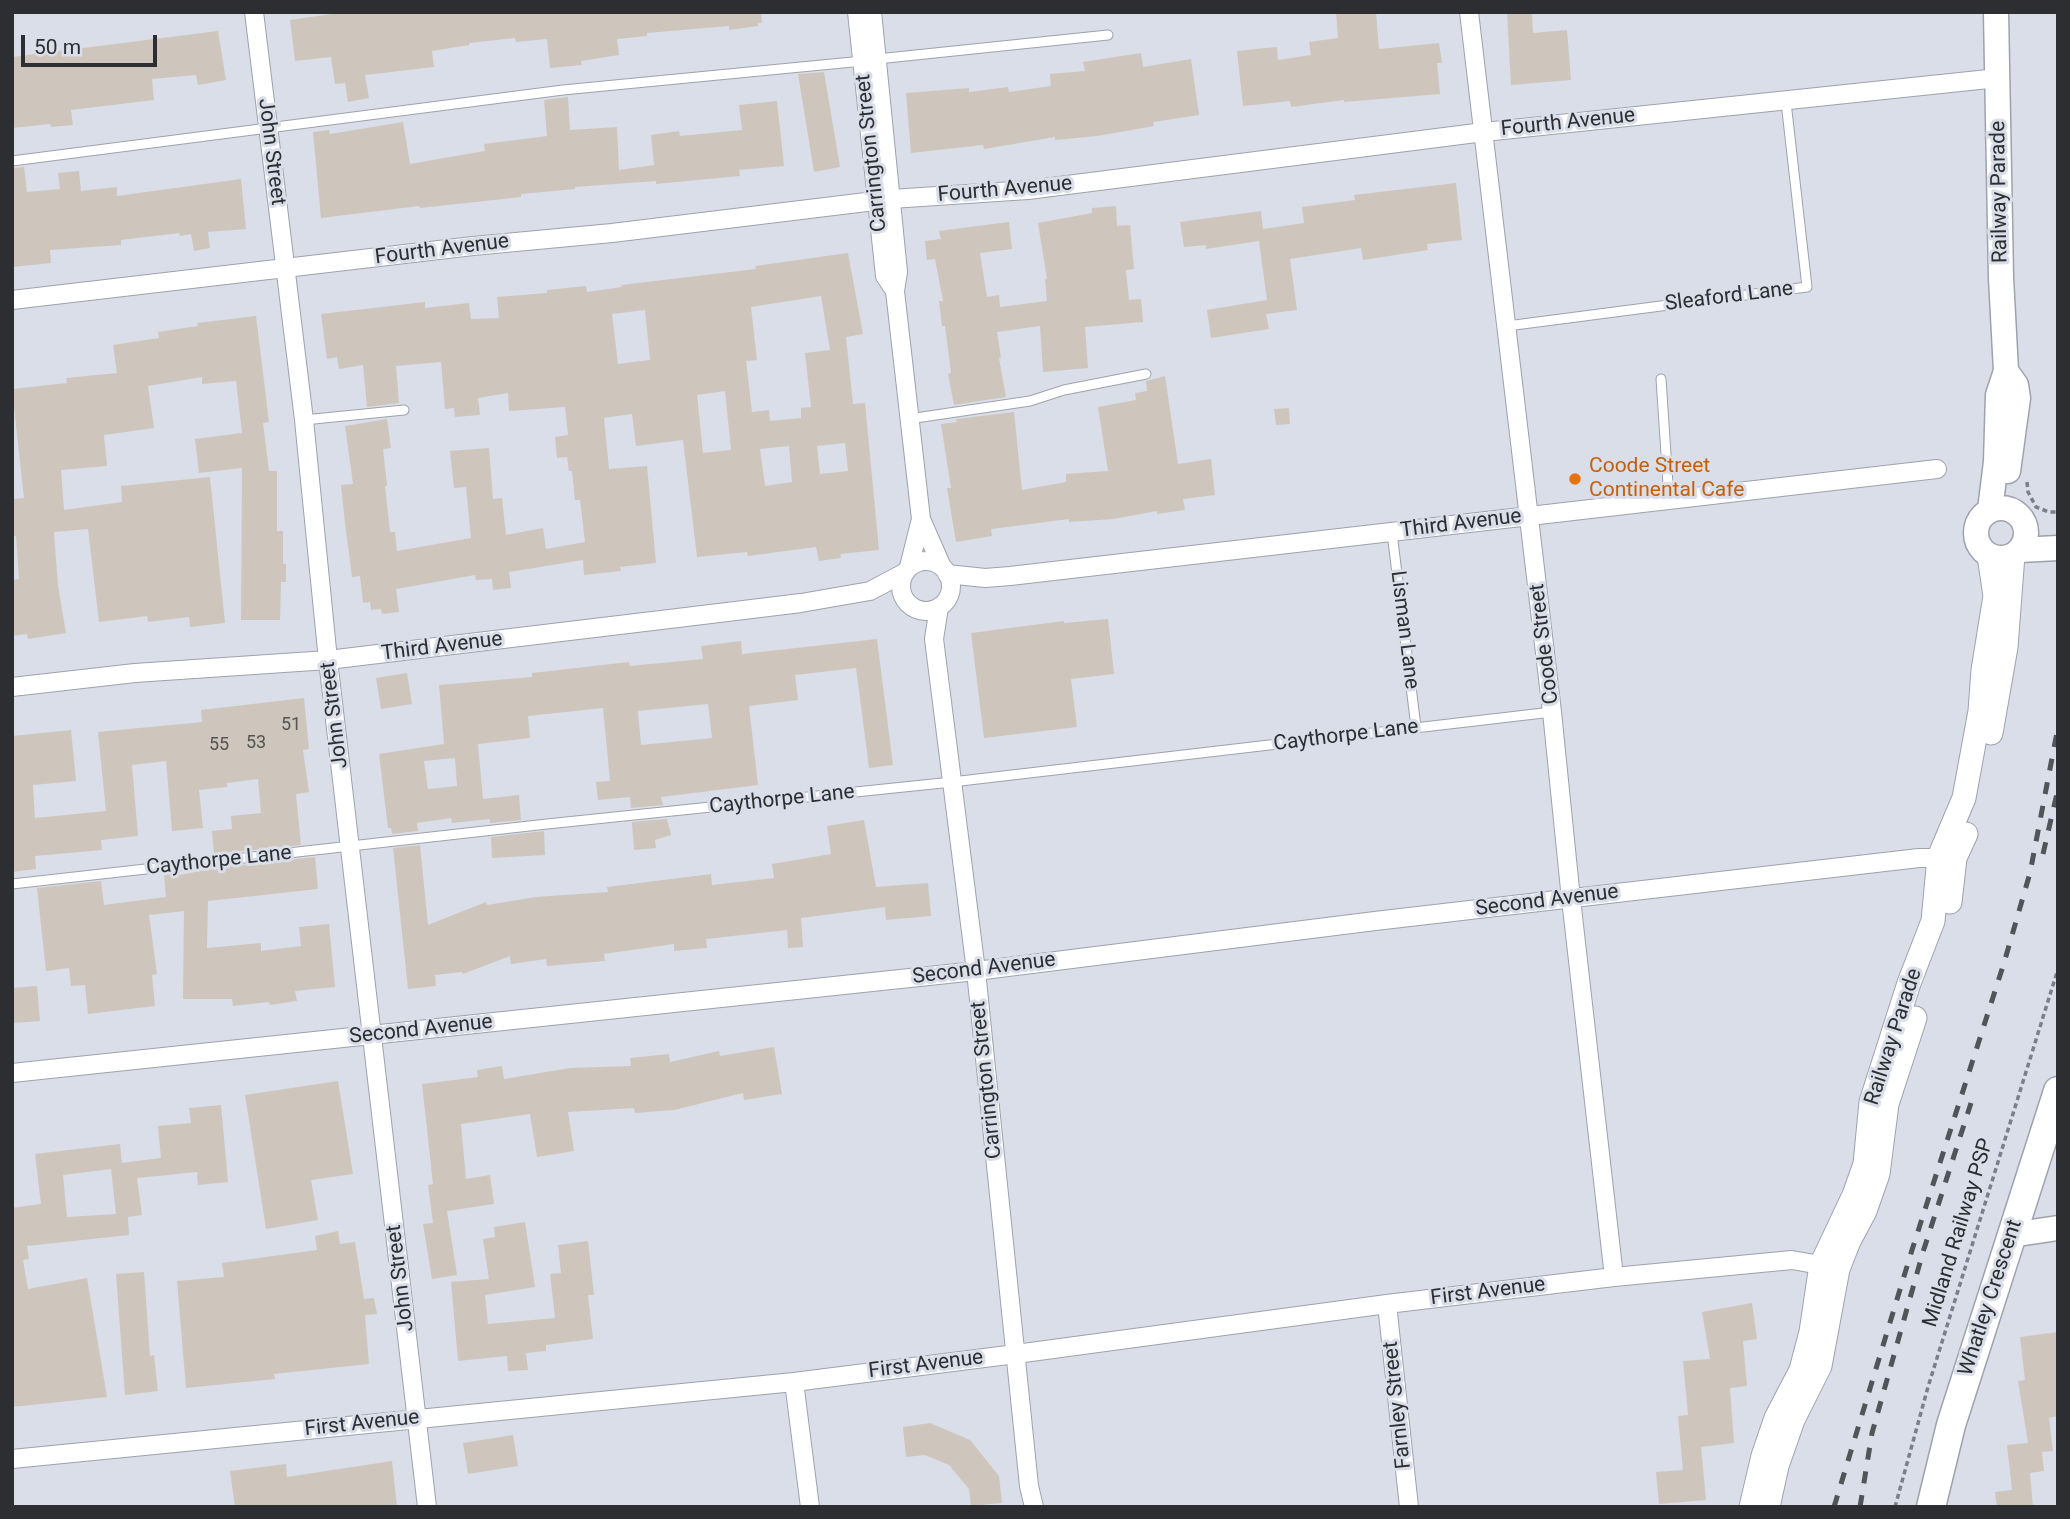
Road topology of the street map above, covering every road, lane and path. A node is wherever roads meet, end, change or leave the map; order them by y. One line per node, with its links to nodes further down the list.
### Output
1 (254, 12): 10 (street, John Street)
2 (857, 12): 7 (street, Carrington Street)
3 (872, 12): 7 (street, Carrington Street)
4 (1469, 12): 11 (street, Coode Street)
5 (1996, 12): 8 (main road, Railway Parade)
6 (1108, 35): 7 (lane)
7 (870, 60): 10 (lane); 13 (street, Carrington Street)
8 (1998, 78): 9 (street, Fourth Avenue); 28 (main road, Railway Parade)
9 (1786, 102): 11 (street, Fourth Avenue); 16 (lane, Sleaford Lane)
10 (267, 127): 12 (lane); 14 (street, John Street)
11 (1484, 132): 13 (street, Fourth Avenue); 16 (street, Coode Street)
12 (12, 160)
13 (883, 200): 14 (street, Fourth Avenue); 20 (street, Carrington Street)
14 (286, 269): 15 (street, Fourth Avenue); 21 (street, John Street)
15 (12, 300)
16 (1507, 326): 24 (street, Coode Street)
17 (1146, 374): 20 (lane)
18 (1661, 379): 23 (lane)
19 (404, 410): 21 (lane)
20 (909, 419): 25 (street, Carrington Street)
21 (304, 420): 35 (street, John Street)
22 (1937, 469): 23 (street, Third Avenue)
23 (1669, 499): 24 (street, Third Avenue)
24 (1530, 514): 27 (street, Third Avenue); 37 (street, Coode Street)
25 (922, 519): 29 (street, Carrington Street); 30 (street, Carrington Street)
26 (2054, 531): 28 (main road)
27 (1392, 533): 30 (street, Third Avenue); 38 (lane, Lisman Lane)
28 (2009, 535): 41 (street, Railway Parade)
29 (907, 570): 30 (street); 31 (street, Third Avenue); 32 (street)
30 (946, 577): 33 (street)
31 (870, 591): 32 (street, Third Avenue); 35 (street, Third Avenue)
32 (909, 603): 33 (street); 34 (street, Carrington Street)
33 (939, 607): 34 (street, Carrington Street)
34 (934, 639): 39 (street, Carrington Street)
35 (328, 660): 36 (street, Third Avenue); 40 (street, John Street)
36 (12, 687)
37 (1552, 712): 38 (lane, Caythorpe Lane); 43 (street, Coode Street)
38 (1416, 727): 39 (lane, Caythorpe Lane)
39 (952, 782): 40 (lane, Caythorpe Lane); 45 (street, Carrington Street)
40 (350, 847): 42 (lane, Caythorpe Lane); 46 (street, John Street)
41 (1947, 858): 43 (street, Second Avenue); 51 (street, Railway Parade)
42 (12, 884)
43 (1571, 899): 45 (street, Second Avenue); 52 (street, Coode Street)
44 (2058, 970): 64 (path, Midland Railway PSP)
45 (976, 971): 46 (street, Second Avenue); 54 (street, Carrington Street)
46 (372, 1035): 47 (street, Second Avenue); 56 (street, John Street)
47 (12, 1073)
48 (2058, 1091): 50 (main road, Whatley Crescent)
49 (2058, 1228): 50 (main road)
50 (2011, 1235): 65 (main road, Whatley Crescent)
51 (1829, 1267): 52 (street, First Avenue); 62 (street, Railway Parade); 63 (street, Railway Parade)
52 (1614, 1277): 53 (street, First Avenue)
53 (1387, 1304): 54 (street, First Avenue); 61 (street, Farnley Street)
54 (1016, 1354): 55 (street, First Avenue); 60 (street, Carrington Street)
55 (793, 1381): 56 (street, First Avenue); 59 (street)
56 (418, 1418): 57 (street, First Avenue); 58 (street, John Street)
57 (12, 1459)
58 (427, 1507)
59 (810, 1507)
60 (1034, 1507)
61 (1409, 1507)
62 (1751, 1507)
63 (1768, 1507)
64 (1895, 1507)
65 (1931, 1507)

